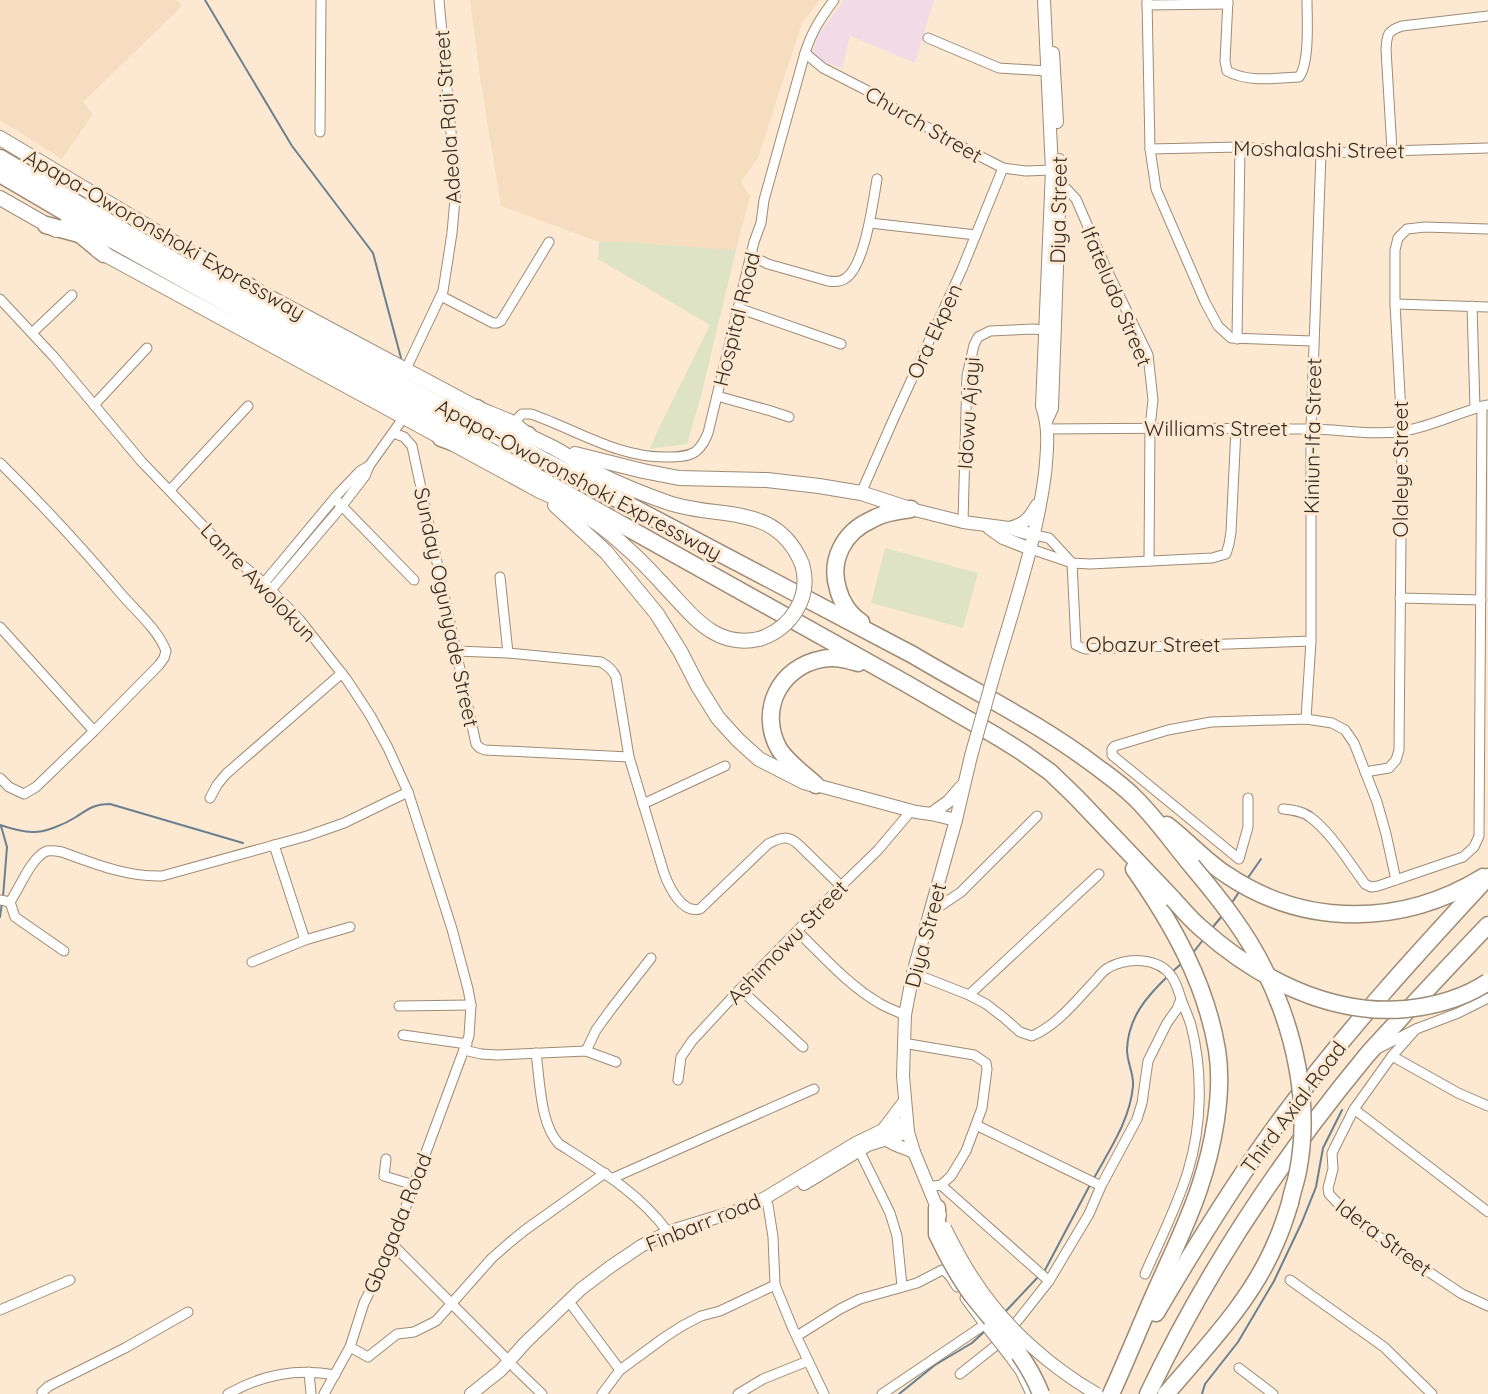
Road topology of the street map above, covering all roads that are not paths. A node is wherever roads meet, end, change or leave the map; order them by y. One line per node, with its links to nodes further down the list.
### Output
1 (321, 0): 13 (street)
2 (439, 0): 39 (street, Adeola Raji Street)
3 (834, 0): 11 (street, Hospital Road)
4 (1044, 0): 12 (main road, Diya Street)
5 (1052, 0): 25 (main road, Diya Street)
6 (1307, 0): 7 (street)
7 (1228, 2): 8 (street)
8 (1147, 3): 17 (street)
9 (1488, 16): 18 (street)
10 (927, 38): 12 (street)
11 (805, 53): 21 (street, Church Street); 35 (street, Hospital Road)
12 (1047, 71): 22 (main road, Diya Street)
13 (320, 132)
14 (0, 138): 36 (main road, Apapa-Oworonshoki Expressway)
15 (1240, 147): 17 (street, Moshalashi Street); 19 (street, Moshalashi Street); 47 (street)
16 (1488, 148): 18 (street, Moshalashi Street)
17 (1150, 149): 47 (street)
18 (1392, 152): 19 (street, Moshalashi Street)
19 (1321, 153): 48 (street, Kiniun-Ifa Street)
20 (0, 158): 36 (highway, Apapa-Oworonshoki Expressway)
21 (1003, 168): 22 (street, Church Street); 32 (street, Ora Ekpen)
22 (1052, 170): 45 (main road, Diya Street)
23 (0, 174): 27 (highway, Apapa-Oworonshoki Expressway)
24 (877, 179): 28 (street)
25 (1060, 182): 59 (main road, Diya Street); 61 (street, Ifateludo Street)
26 (0, 198): 29 (main road, Apapa-Oworonshoki Expressway)
27 (56, 207): 31 (highway); 34 (highway, Apapa-Oworonshoki Expressway)
28 (870, 223): 32 (street); 35 (street)
29 (46, 225): 31 (highway); 34 (main road, Apapa-Oworonshoki Expressway)
30 (1488, 229): 41 (street, Olaleye Street)
31 (81, 235): 34 (highway)
32 (976, 235): 74 (street, Ora Ekpen)
33 (549, 242): 39 (street)
34 (108, 247): 57 (main road, Apapa-Oworonshoki Expressway); 65 (highway, Apapa-Oworonshoki Expressway)
35 (751, 256): 44 (street, Hospital Road)
36 (193, 263): 37 (highway, Apapa-Oworonshoki Expressway); 37 (highway)
37 (247, 293): 51 (main road, Apapa-Oworonshoki Expressway); 56 (highway, Apapa-Oworonshoki Expressway)
38 (72, 295): 46 (street)
39 (441, 296): 51 (street, Adeola Raji Street)
40 (0, 299): 46 (street, Lanre Awolokun)
41 (1395, 304): 42 (street); 64 (street, Olaleye Street)
42 (1472, 306): 43 (street); 55 (street)
43 (1488, 307)
44 (738, 308): 49 (street); 52 (street, Hospital Road)
45 (1045, 330): 59 (main road, Diya Street); 79 (street, Idowu Ajayi)
46 (32, 333): 53 (street, Lanre Awolokun)
47 (1237, 339): 48 (street)
48 (1313, 341): 63 (street, Kiniun-Ifa Street)
49 (841, 344)
50 (147, 348): 53 (street)
51 (406, 369): 56 (main road, Apapa-Oworonshoki Expressway)
52 (717, 396): 58 (street); 60 (street, Hospital Road)
53 (94, 405): 72 (street, Lanre Awolokun)
54 (248, 406): 72 (street)
55 (1482, 406): 64 (street, Williams Street); 90 (street)
56 (475, 415): 60 (highway); 67 (highway, Apapa-Oworonshoki Expressway)
57 (404, 417): 65 (main road, Apapa-Oworonshoki Expressway); 66 (street)
58 (789, 417)
59 (1047, 424): 61 (street, Williams Street); 76 (main road, Diya Street)
60 (507, 427): 67 (highway)
61 (1150, 427): 62 (street, Williams Street); 84 (street, Ifateludo Street)
62 (1236, 429): 63 (street, Williams Street); 84 (street)
63 (1311, 429): 64 (street, Williams Street); 92 (street, Kiniun-Ifa Street)
64 (1402, 431): 89 (street, Olaleye Street)
65 (444, 432): 71 (highway, Apapa-Oworonshoki Expressway); 71 (highway)
66 (393, 433): 70 (street); 93 (street, Sunday Ogunyade Street)
67 (526, 442): 68 (main road, Apapa-Oworonshoki Expressway); 95 (highway, Apapa-Oworonshoki Expressway)
68 (553, 448): 73 (main road, bridge); 74 (main road)
69 (0, 463): 99 (street)
70 (369, 466): 75 (street); 77 (street)
71 (513, 470): 73 (main road, Apapa-Oworonshoki Expressway); 97 (highway, Apapa-Oworonshoki Expressway)
72 (170, 490): 88 (street, Lanre Awolokun)
73 (540, 491): 105 (main road)
74 (861, 493): 78 (main road)
75 (334, 498): 77 (street); 88 (street)
76 (1041, 499): 81 (main road); 82 (main road, Diya Street)
77 (342, 506): 87 (street); 88 (street)
78 (911, 509): 79 (main road); 95 (highway)
79 (963, 522): 80 (main road)
80 (986, 525): 81 (main road); 83 (main road)
81 (1009, 528): 82 (main road)
82 (1034, 535): 83 (main road, Diya Street); 85 (street)
83 (1030, 549): 85 (street); 104 (main road, Diya Street, bridge)
84 (1149, 561): 85 (street)
85 (1072, 563): 92 (street, Obazur Street)
86 (500, 578): 94 (street)
87 (414, 580)
88 (267, 586): 96 (street, Lanre Awolokun)
89 (1400, 598): 90 (street); 102 (street, Olaleye Street)
90 (1481, 600): 120 (street)
91 (0, 627): 99 (street)
92 (1311, 641): 98 (street, Kiniun-Ifa Street)
93 (456, 651): 94 (street); 100 (street, Sunday Ogunyade Street)
94 (508, 653): 100 (street)
95 (913, 655): 112 (highway, Apapa-Oworonshoki Expressway)
96 (342, 673): 106 (street, Lanre Awolokun); 107 (street)
97 (907, 684): 105 (highway); 116 (highway, Apapa-Oworonshoki Expressway)
98 (1305, 719): 102 (street); 108 (street)
99 (94, 731): 103 (street)
100 (629, 757): 109 (street)
101 (725, 766): 109 (street)
102 (1365, 772): 120 (street)
103 (0, 778)
104 (964, 783): 113 (main road); 115 (main road, Diya Street)
105 (816, 785): 111 (main road)
106 (408, 792): 117 (street); 137 (street, Lanre Awolokun)
107 (210, 798)
108 (1248, 798)
109 (643, 804): 121 (street)
110 (1282, 809): 120 (street)
111 (913, 812): 113 (main road); 115 (main road); 121 (street, Ashimowu Street)
112 (1149, 812): 119 (highway); 209 (highway, bridge)
113 (931, 814): 115 (main road)
114 (1037, 816): 123 (street)
115 (954, 825): 123 (main road, Diya Street)
116 (1104, 827): 132 (highway, bridge); 185 (highway)
117 (274, 845): 122 (street); 127 (street)
118 (1099, 874): 134 (street)
119 (1488, 876): 185 (highway, Third Axial Road)
120 (1396, 880)
121 (841, 886): 126 (street, Ashimowu Street)
122 (5, 901): 128 (street)
123 (930, 913): 131 (main road, Diya Street)
124 (1488, 925): 147 (highway, Third Axial Road)
125 (350, 927): 127 (street)
126 (797, 931): 133 (street, Ashimowu Street); 139 (street)
127 (305, 940): 130 (street)
128 (64, 951)
129 (651, 958): 145 (street)
130 (252, 962)
131 (913, 973): 134 (street); 139 (main road, Diya Street)
132 (1488, 982)
133 (740, 988): 144 (street); 150 (street, Ashimowu Street)
134 (969, 995): 136 (street)
135 (1488, 998): 140 (street)
136 (1181, 999): 162 (street); 171 (street)
137 (471, 1005): 138 (street); 143 (street, Lanre Awolokun)
138 (399, 1006)
139 (905, 1015): 142 (main road, Diya Street)
140 (1416, 1029): 147 (street); 148 (street)
141 (403, 1035): 143 (street)
142 (903, 1043): 152 (main road, Diya Street); 155 (street)
143 (466, 1047): 146 (street); 163 (street, Gbagada Road)
144 (803, 1047)
145 (586, 1051): 146 (street); 149 (street)
146 (536, 1053): 161 (street)
147 (1369, 1053): 208 (highway, Third Axial Road)
148 (1392, 1056): 153 (street); 154 (street)
149 (616, 1062)
150 (678, 1080)
151 (814, 1089): 161 (street)
152 (905, 1101): 156 (main road, Diya Street); 157 (main road)
153 (1488, 1106)
154 (1354, 1109): 167 (street); 178 (street, Idera Street)
155 (976, 1125): 162 (street); 164 (street)
156 (907, 1127): 157 (main road); 159 (main road, Diya Street)
157 (884, 1135): 158 (main road); 159 (main road)
158 (864, 1144): 165 (main road, Finbarr road); 169 (main road, Finbarr road); 176 (street)
159 (914, 1152): 164 (main road, Diya Street)
160 (386, 1159): 163 (street)
161 (609, 1175): 169 (street); 177 (street)
162 (1095, 1182): 172 (street)
163 (414, 1185): 170 (street, Gbagada Road)
164 (935, 1186): 166 (main road, Diya Street); 172 (street)
165 (768, 1205): 175 (street); 179 (main road, Finbarr road)
166 (937, 1208): 168 (highway)
167 (1488, 1212)
168 (941, 1231): 205 (highway, bridge); 206 (main road, bridge)
169 (668, 1232): 187 (main road, Finbarr road)
170 (392, 1244): 177 (street); 184 (street, Gbagada Road)
171 (1145, 1274)
172 (1044, 1276): 191 (street)
173 (70, 1280): 180 (street)
174 (1290, 1280): 211 (street)
175 (775, 1286): 183 (street); 189 (street)
176 (902, 1286): 182 (street); 183 (street)
177 (451, 1304): 184 (street); 187 (street)
178 (1488, 1306)
179 (573, 1307): 187 (main road, Finbarr road); 189 (street)
180 (0, 1310)
181 (188, 1312): 193 (street)
182 (986, 1326): 203 (street); 204 (street, bridge)
183 (797, 1336): 186 (street)
184 (350, 1347): 192 (street, Gbagada Road)
185 (1127, 1360): 207 (highway)
186 (808, 1361): 201 (street); 202 (street)
187 (511, 1364): 197 (main road, Finbarr road); 198 (main road, Finbarr road); 199 (street)
188 (1239, 1368): 210 (street)
189 (620, 1370): 200 (street)
190 (309, 1372): 192 (street); 194 (street); 195 (street)
191 (960, 1374)
192 (335, 1375): 196 (street, Gbagada Road)
193 (42, 1393)
194 (228, 1394)
195 (311, 1394)
196 (324, 1394)
197 (471, 1394)
198 (484, 1394)
199 (542, 1394)
200 (602, 1394)
201 (738, 1394)
202 (824, 1394)
203 (882, 1394)
204 (1031, 1394)
205 (1041, 1394)
206 (1097, 1394)
207 (1111, 1394)
208 (1148, 1394)
209 (1166, 1394)
210 (1273, 1394)
211 (1432, 1394)

